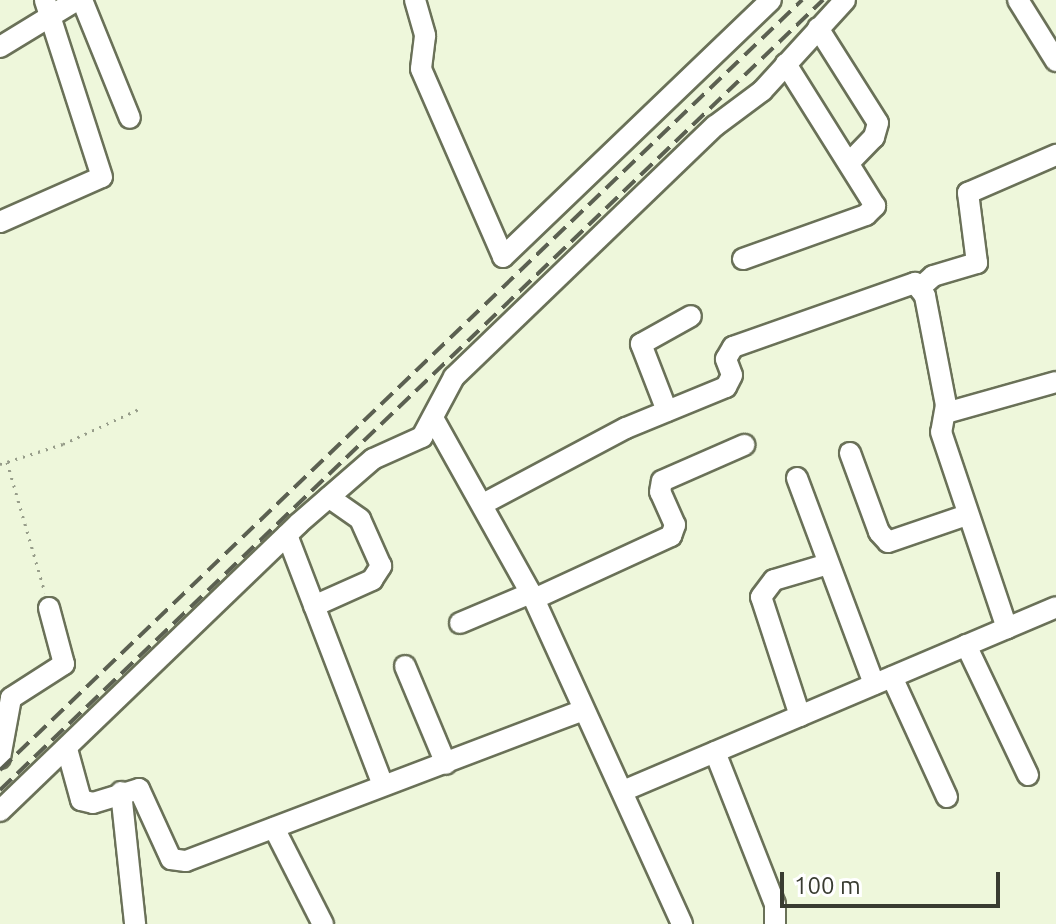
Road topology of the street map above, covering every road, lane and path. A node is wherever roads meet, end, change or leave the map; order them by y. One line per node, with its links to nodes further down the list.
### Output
1 (80, 0): 6 (street); 11 (street)
2 (415, 0): 3 (street)
3 (771, 0)
4 (845, 0): 7 (street)
5 (1018, 0): 9 (street)
6 (47, 10): 8 (street); 14 (street)
7 (818, 28): 10 (street); 13 (street)
8 (0, 47)
9 (1056, 61)
10 (786, 64): 13 (street); 22 (street)
11 (130, 118)
12 (1056, 155): 16 (street)
13 (849, 163): 15 (street)
14 (0, 222)
15 (743, 259)
16 (922, 286): 20 (street); 21 (street)
17 (691, 316): 20 (street)
18 (1056, 382): 21 (street)
19 (139, 409): 25 (path)
20 (667, 411): 29 (street)
21 (946, 413): 30 (street)
22 (434, 420): 28 (street); 29 (street)
23 (744, 445): 33 (street)
24 (850, 453): 30 (street)
25 (7, 462): 26 (path); 36 (path)
26 (0, 464)
27 (797, 478): 32 (street)
28 (329, 497): 31 (street); 34 (street)
29 (483, 504): 33 (street)
30 (967, 515): 38 (street)
31 (287, 535): 34 (street); 44 (street)
32 (828, 564): 41 (street); 43 (street)
33 (533, 596): 37 (street); 42 (street)
34 (314, 606): 49 (street)
35 (1056, 607): 38 (street)
36 (49, 608): 46 (street)
37 (460, 623)
38 (1007, 628): 39 (street)
39 (966, 645): 41 (street); 48 (street)
40 (405, 666): 47 (street)
41 (883, 681): 43 (street); 52 (street)
42 (581, 711): 47 (street); 50 (street)
43 (800, 716): 45 (street)
44 (67, 749): 51 (street); 53 (street)
45 (715, 752): 50 (street); 58 (street)
46 (0, 758)
47 (446, 764): 49 (street)
48 (1028, 775)
49 (382, 783): 54 (street)
50 (623, 791): 57 (street)
51 (121, 792): 54 (street); 55 (street)
52 (947, 797)
53 (0, 811)
54 (274, 828): 56 (street)
55 (135, 924)
56 (323, 924)
57 (682, 924)
58 (775, 924)

